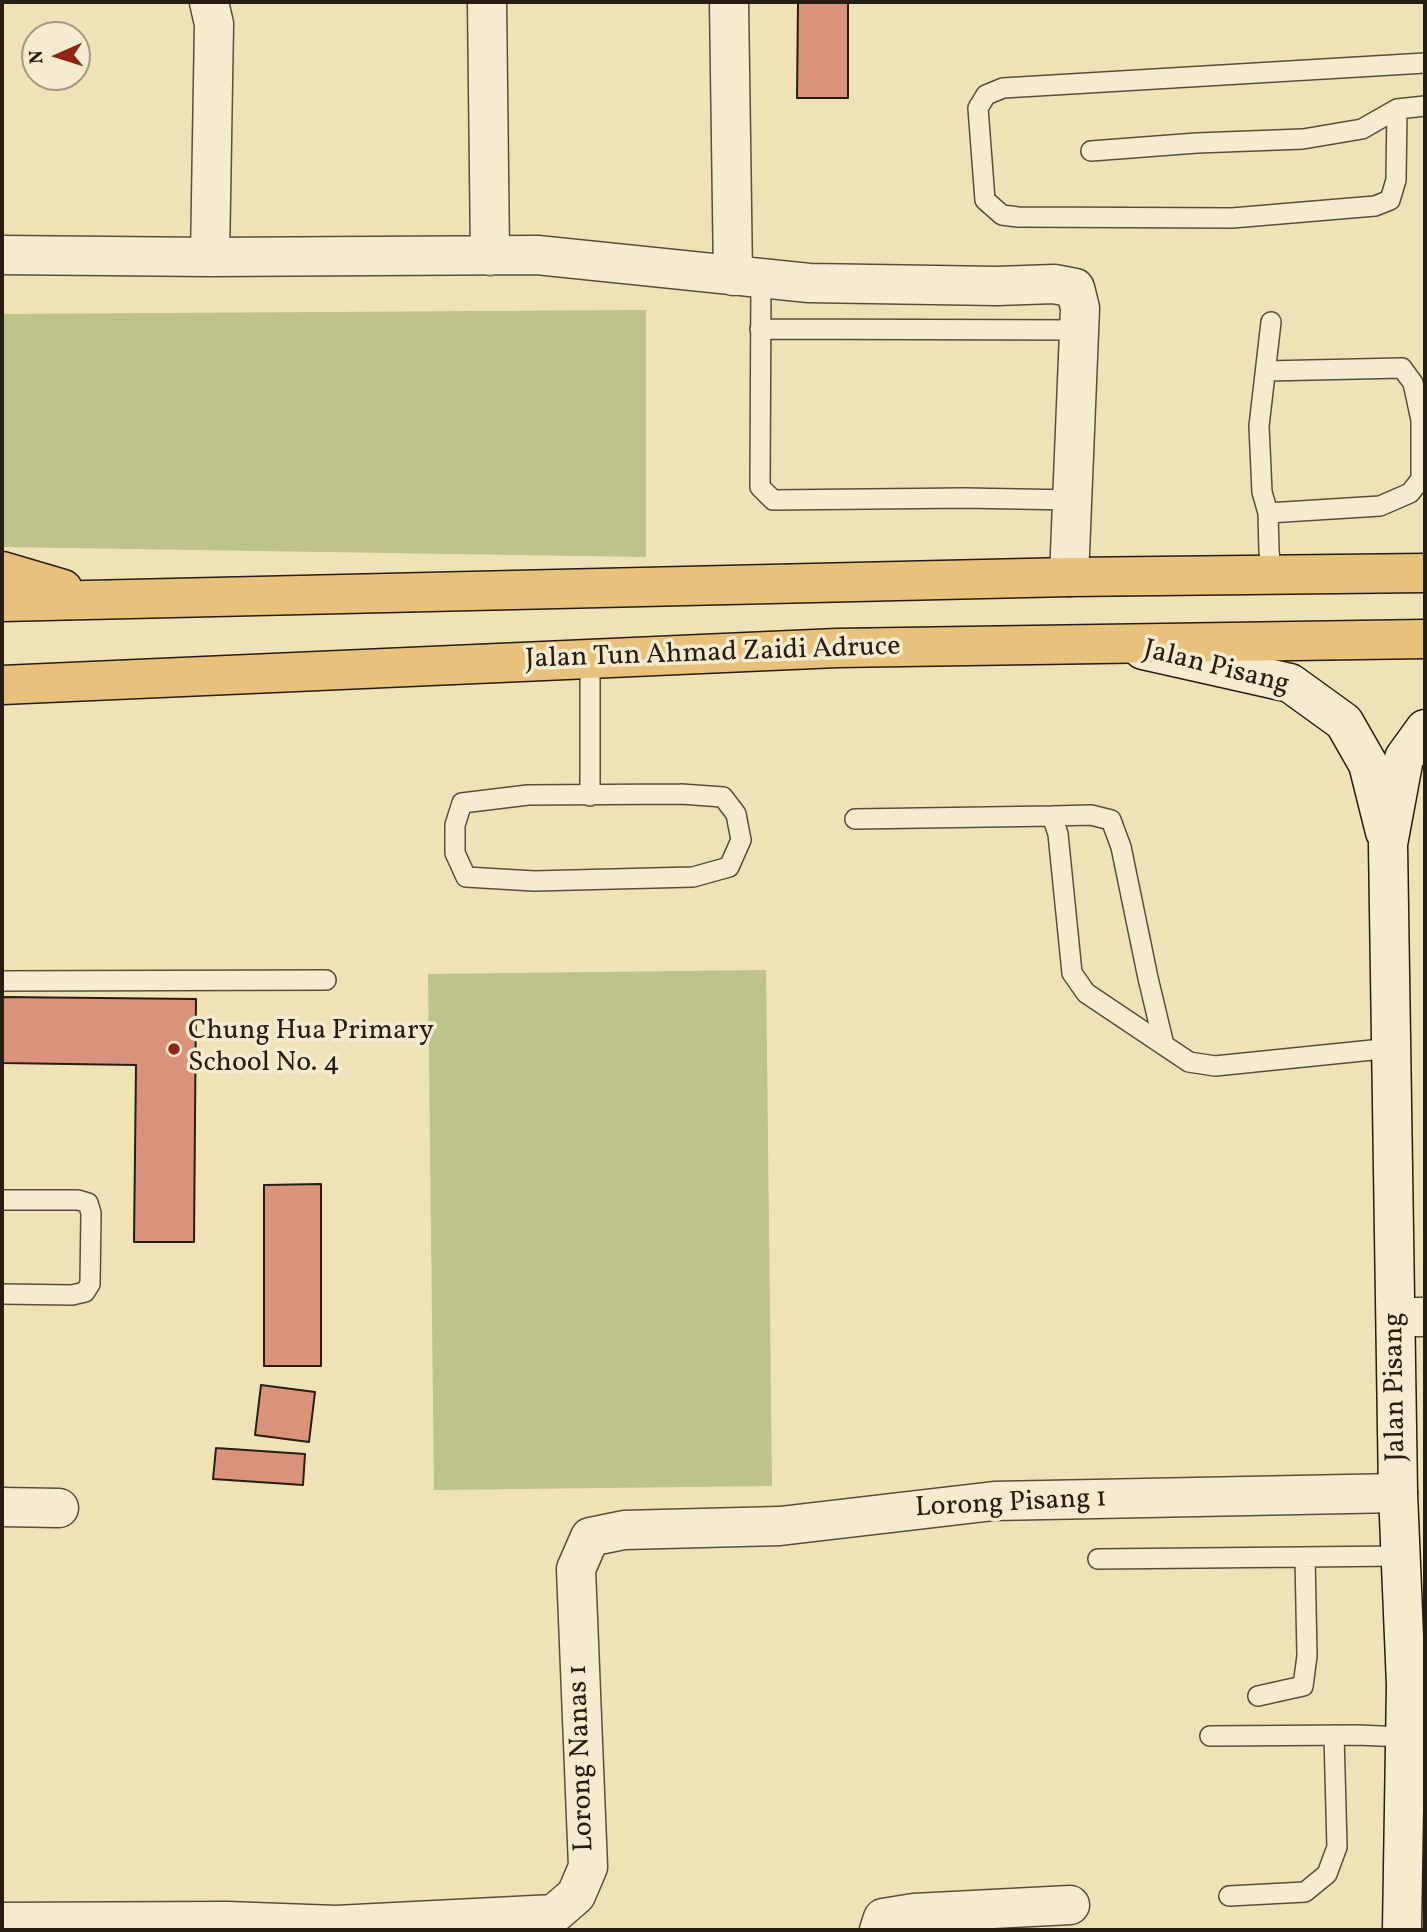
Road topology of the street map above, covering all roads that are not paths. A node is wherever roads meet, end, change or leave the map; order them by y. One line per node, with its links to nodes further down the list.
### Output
1 (209, 2): 10 (street)
2 (487, 2): 9 (street)
3 (729, 2): 11 (street)
4 (1425, 63): 6 (lane)
5 (1425, 106): 6 (lane)
6 (1397, 109): 7 (lane)
7 (1091, 151)
8 (2, 255): 10 (street)
9 (490, 256): 10 (street); 11 (street)
10 (210, 257)
11 (747, 277): 13 (lane); 14 (street)
12 (1271, 322): 15 (lane)
13 (760, 329): 14 (lane); 16 (lane)
14 (1078, 330): 16 (street)
15 (1266, 371): 17 (lane); 17 (lane)
16 (1073, 500): 21 (street)
17 (1268, 513): 20 (lane)
18 (2, 571): 22 (main road)
19 (1425, 573): 20 (main road)
20 (1272, 576): 21 (main road)
21 (1069, 577): 22 (main road)
22 (96, 599): 23 (main road)
23 (2, 602)
24 (1425, 639): 25 (main road, Jalan Tun Ahmad Zaidi Adruce)
25 (1116, 644): 26 (main road, Jalan Tun Ahmad Zaidi Adruce); 32 (street, Jalan Pisang)
26 (590, 660): 27 (main road, Jalan Tun Ahmad Zaidi Adruce); 29 (lane)
27 (9, 690)
28 (1425, 729): 32 (street, Jalan Pisang)
29 (590, 796): 29 (lane)
30 (1052, 816): 31 (lane); 35 (lane); 35 (lane)
31 (855, 819)
32 (1388, 844): 36 (street, Jalan Pisang)
33 (326, 980): 34 (lane)
34 (2, 981)
35 (1164, 1045): 36 (lane)
36 (1392, 1048): 39 (street, Jalan Pisang)
37 (2, 1200): 38 (lane)
38 (2, 1294)
39 (1411, 1317): 40 (street, Jalan Pisang)
40 (1398, 1493): 43 (street, Lorong Pisang 1); 44 (street, Jalan Pisang)
41 (2, 1507): 42 (street)
42 (59, 1508)
43 (624, 1530): 55 (street, Lorong Nanas 1)
44 (1401, 1556): 45 (lane); 47 (street, Jalan Pisang)
45 (1305, 1557): 46 (lane); 48 (lane)
46 (1098, 1559)
47 (1415, 1685): 51 (street, Jalan Pisang)
48 (1258, 1696)
49 (1334, 1735): 50 (lane); 51 (lane); 52 (lane)
50 (1210, 1736)
51 (1404, 1737): 57 (street, Jalan Pisang)
52 (1229, 1896)
53 (1070, 1905): 56 (street)
54 (2, 1922): 55 (street, Lorong Nanas 1)
55 (336, 1927)
56 (879, 1930)
57 (1402, 1930)

